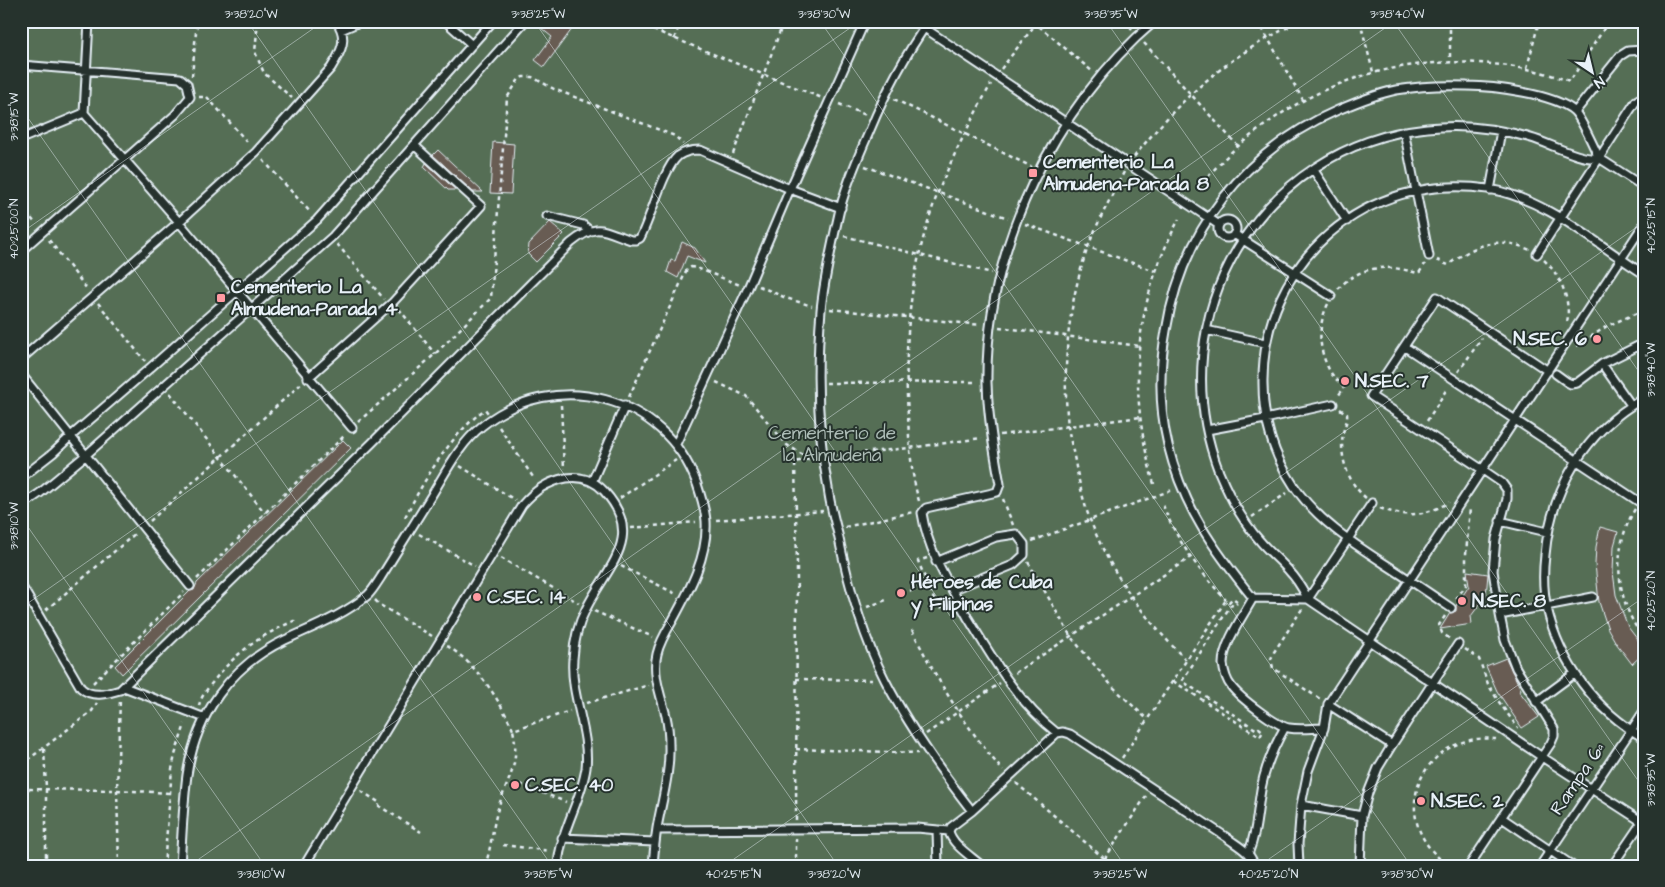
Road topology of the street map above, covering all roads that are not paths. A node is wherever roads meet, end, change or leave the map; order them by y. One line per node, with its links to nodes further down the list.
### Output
1 (89, 21): 16 (lane)
2 (336, 21): 12 (lane)
3 (362, 21): 12 (lane)
4 (445, 21): 13 (lane)
5 (493, 21): 13 (lane)
6 (525, 21): 24 (lane)
7 (865, 21): 29 (lane)
8 (914, 21): 11 (lane)
9 (929, 21): 11 (lane)
10 (1155, 21): 20 (lane)
11 (924, 28): 20 (lane); 32 (lane)
12 (341, 30): 37 (lane)
13 (472, 45): 49 (lane)
14 (1644, 50): 18 (lane)
15 (21, 66): 16 (lane)
16 (86, 70): 19 (lane); 26 (lane)
17 (1644, 96): 25 (lane)
18 (1575, 112): 25 (lane); 34 (lane)
19 (84, 113): 23 (lane); 26 (lane)
20 (1066, 123): 34 (lane); 83 (lane)
21 (1501, 130): 22 (lane); 25 (lane); 30 (lane)
22 (1404, 131): 27 (lane); 31 (lane)
23 (21, 139)
24 (414, 145): 51 (lane); 61 (lane)
25 (1599, 158): 28 (lane); 35 (lane)
26 (125, 160): 37 (lane); 43 (lane)
27 (1313, 169): 36 (lane); 42 (lane)
28 (1644, 187)
29 (790, 189): 32 (lane); 40 (lane); 71 (lane)
30 (1490, 190): 31 (lane); 35 (lane)
31 (1416, 191): 36 (lane); 45 (lane)
32 (841, 208): 112 (lane)
33 (547, 216): 40 (lane)
34 (1208, 217): 39 (lane); 89 (lane)
35 (1560, 218): 44 (lane); 46 (lane)
36 (1347, 220): 47 (lane)
37 (179, 222): 49 (lane); 56 (lane)
38 (1644, 224): 46 (lane)
39 (1219, 225): 41 (lane); 41 (lane)
40 (589, 230): 98 (lane)
41 (1234, 234): 42 (lane)
42 (1242, 240): 47 (lane); 52 (lane)
43 (21, 251)
44 (1537, 254)
45 (1429, 256)
46 (1621, 260): 48 (lane); 58 (lane)
47 (1294, 273): 50 (lane); 53 (lane)
48 (1644, 274)
49 (236, 292): 51 (lane); 70 (lane)
50 (1331, 296)
51 (251, 310): 61 (lane); 72 (lane)
52 (1206, 330): 53 (lane); 69 (lane)
53 (1266, 343): 66 (lane)
54 (1644, 343): 57 (lane)
55 (1405, 347): 58 (lane); 67 (lane); 74 (lane)
56 (21, 359)
57 (1602, 364): 60 (lane); 65 (lane)
58 (1548, 371): 67 (lane)
59 (21, 374): 70 (lane)
60 (1556, 374)
61 (308, 378): 68 (lane)
62 (1644, 398): 65 (lane)
63 (1334, 404): 66 (lane)
64 (625, 405): 71 (lane); 76 (lane); 102 (lane)
65 (1631, 405): 73 (lane)
66 (1265, 419): 69 (lane); 82 (lane)
67 (1515, 419): 73 (lane); 74 (lane)
68 (352, 428)
69 (1207, 430): 90 (lane)
70 (71, 436): 72 (lane); 75 (lane)
71 (676, 444): 116 (lane)
72 (86, 455): 79 (lane); 86 (lane)
73 (1576, 461): 78 (lane); 81 (lane)
74 (1483, 470): 80 (lane); 84 (lane)
75 (21, 478)
76 (592, 482): 119 (lane); 124 (lane)
77 (1372, 503): 82 (lane)
78 (1641, 503)
79 (21, 506)
80 (1500, 521): 81 (lane); 93 (lane)
81 (1547, 532): 91 (lane)
82 (1348, 540): 84 (lane); 90 (lane)
83 (936, 562): 87 (lane); 87 (lane)
84 (1410, 580): 92 (lane); 94 (lane)
85 (21, 585): 98 (lane)
86 (190, 586)
87 (952, 590): 106 (lane)
88 (1593, 597): 91 (lane)
89 (1253, 598): 90 (lane); 103 (lane)
90 (1308, 599): 94 (lane)
91 (1546, 607): 93 (lane); 96 (lane)
92 (1451, 608)
93 (1500, 615): 99 (lane)
94 (1369, 641): 97 (lane); 100 (lane)
95 (1458, 644): 97 (lane)
96 (1574, 674): 99 (lane); 105 (lane)
97 (1432, 683): 108 (lane); 109 (lane)
98 (122, 689): 102 (lane)
99 (1536, 702): 109 (lane)
100 (1328, 704): 104 (lane); 108 (lane)
101 (1644, 711): 105 (lane, Rampa 6ª)
102 (205, 718): 123 (lane)
103 (1285, 727): 104 (lane); 122 (lane)
104 (1324, 728): 111 (lane)
105 (1631, 731): 107 (lane); 110 (lane, Rampa 6ª)
106 (1057, 733): 112 (lane); 122 (lane)
107 (1644, 738)
108 (1392, 745): 113 (lane)
109 (1542, 757): 110 (lane); 114 (lane)
110 (1591, 788): 115 (lane); 121 (lane, Rampa 6ª)
111 (1301, 805): 113 (lane); 130 (lane)
112 (972, 811): 118 (lane)
113 (1362, 816): 131 (lane)
114 (1502, 818): 121 (lane); 132 (lane)
115 (1643, 822): 135 (lane)
116 (657, 830): 117 (lane); 120 (lane)
117 (938, 830): 118 (lane); 127 (lane)
118 (949, 831): 128 (lane)
119 (562, 838): 120 (lane); 125 (lane)
120 (656, 842): 126 (lane)
121 (1550, 850): 133 (lane, Rampa 6ª); 134 (lane)
122 (1248, 854): 129 (lane)
123 (180, 866)
124 (304, 866)
125 (558, 866)
126 (653, 866)
127 (938, 866)
128 (982, 866)
129 (1254, 866)
130 (1299, 866)
131 (1360, 866)
132 (1470, 866)
133 (1540, 866)
134 (1573, 866)
135 (1612, 866)

